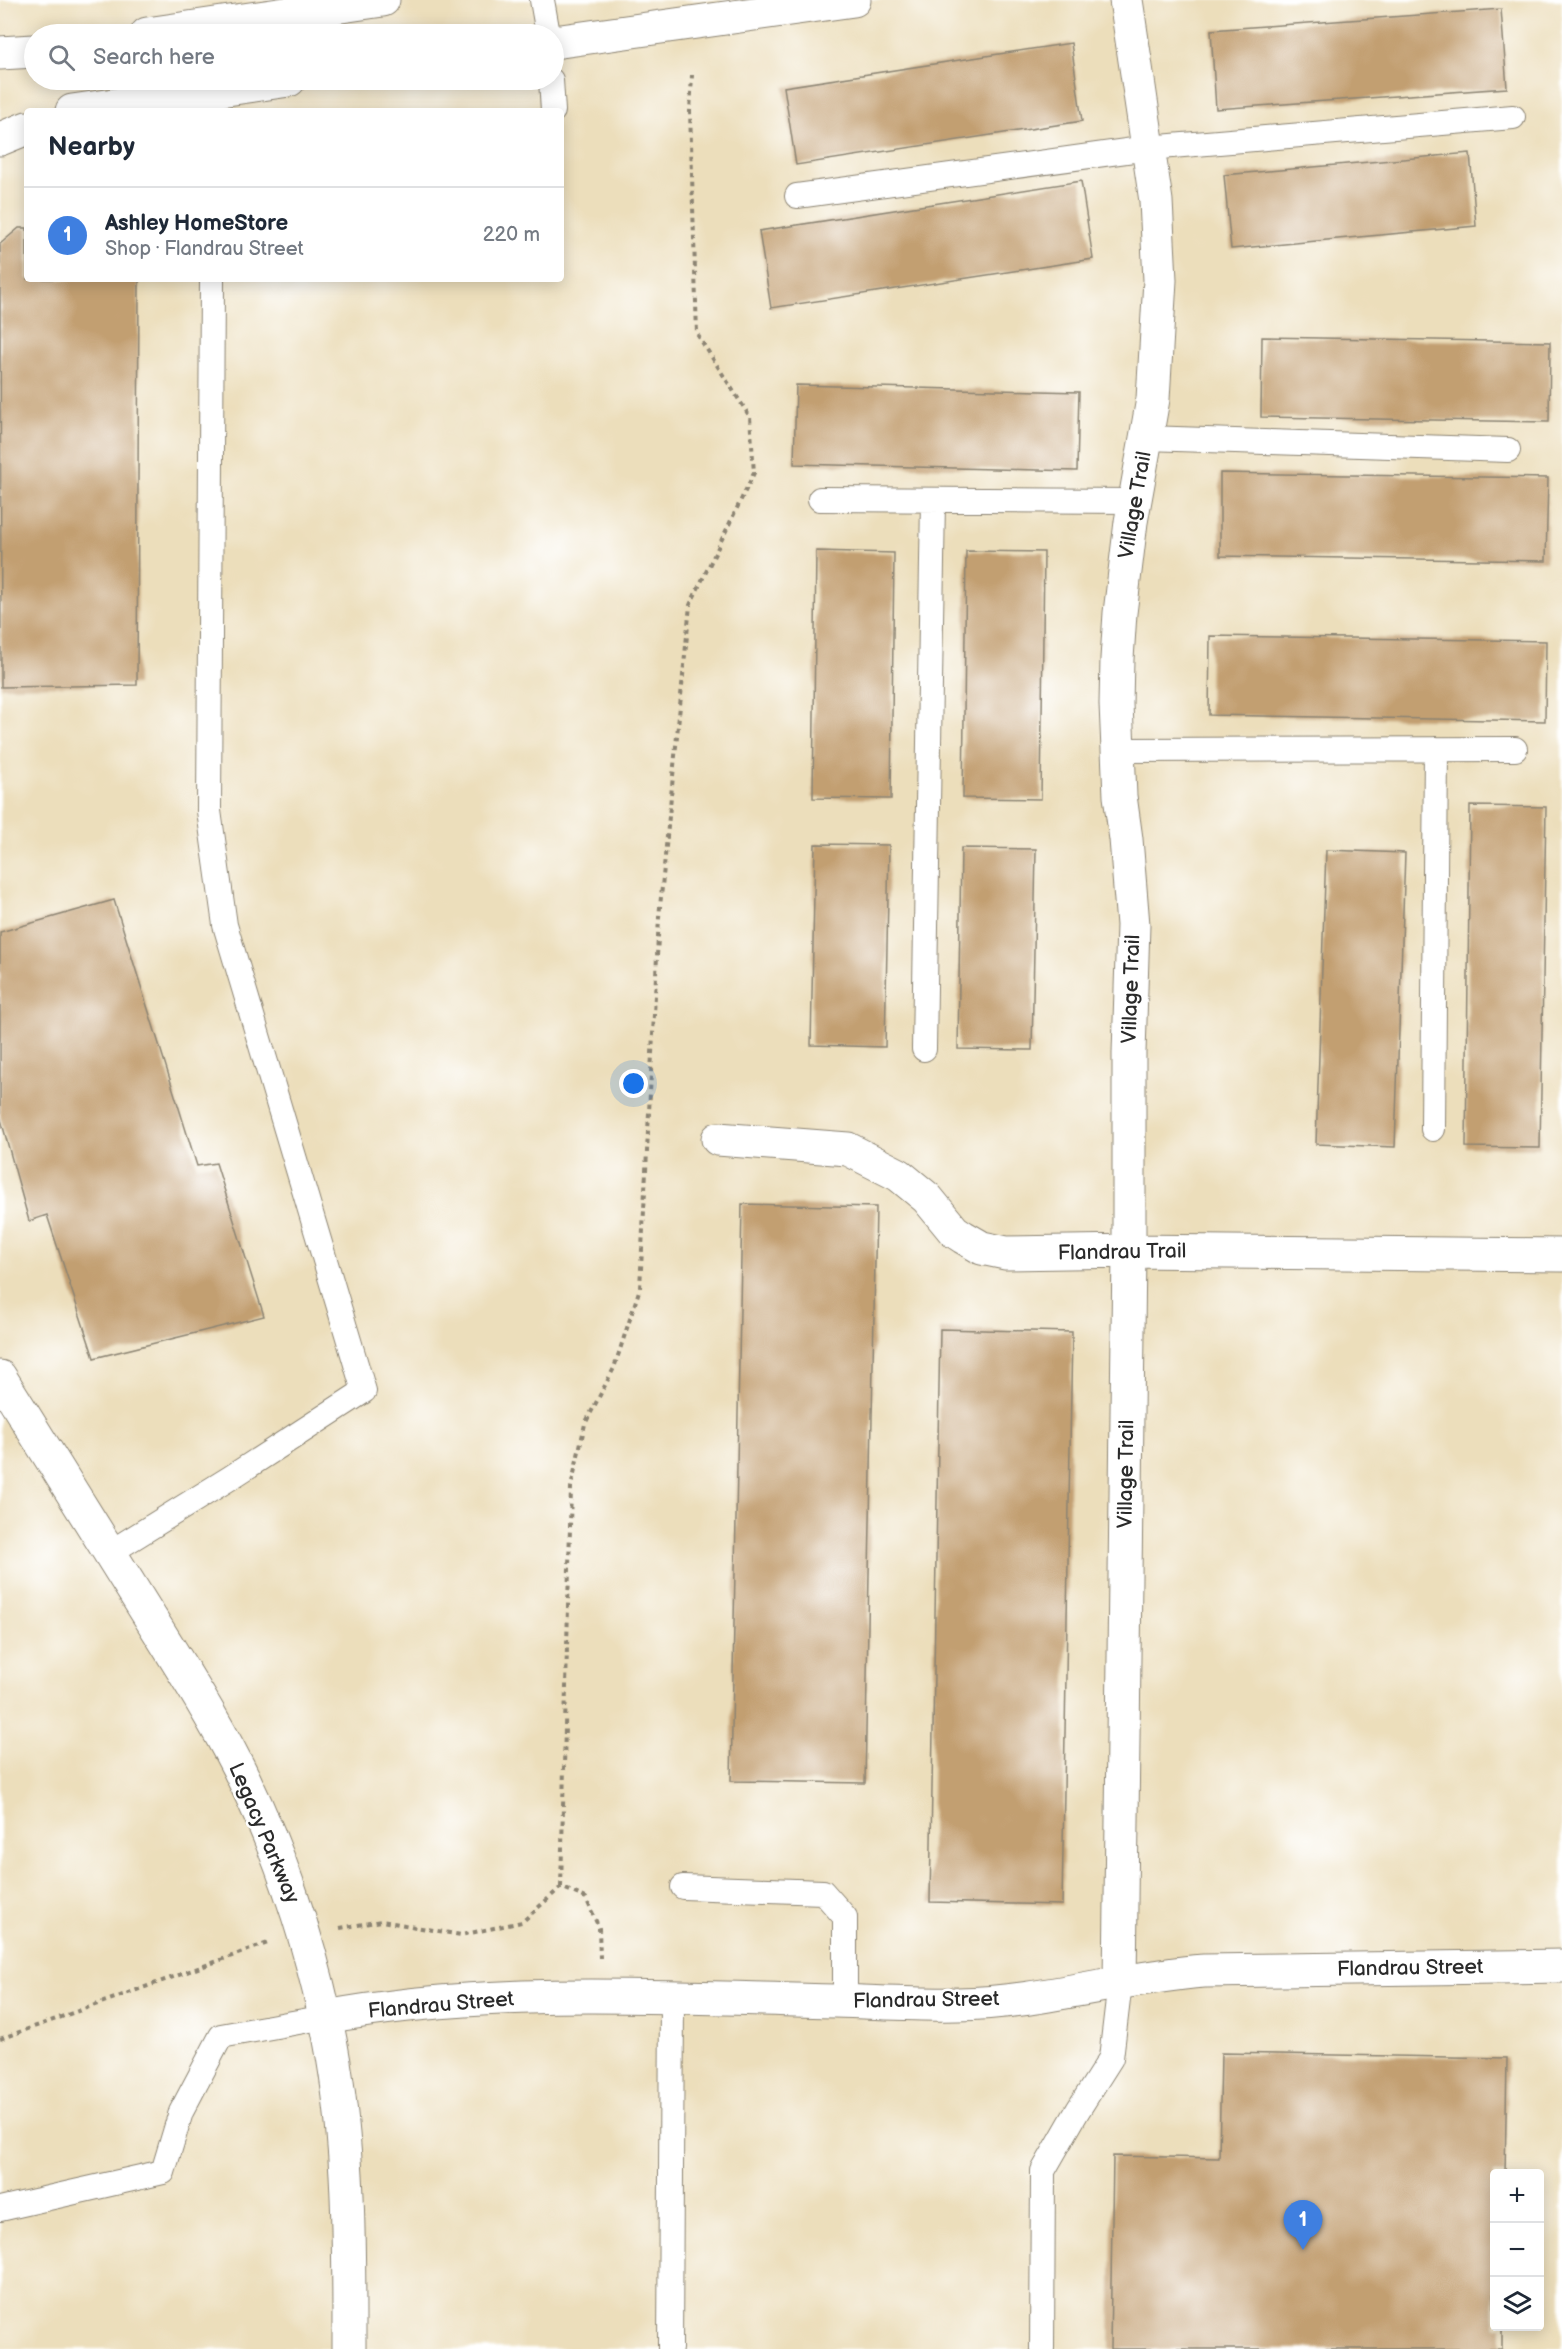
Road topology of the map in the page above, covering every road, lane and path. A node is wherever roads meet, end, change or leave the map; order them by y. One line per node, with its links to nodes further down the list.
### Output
1 (383, 0): 5 (street)
2 (542, 0): 6 (lane)
3 (854, 0): 7 (street)
4 (1126, 0): 18 (street, Village Trail)
5 (216, 24)
6 (546, 24)
7 (564, 41)
8 (24, 52): 9 (street)
9 (0, 53)
10 (692, 75): 36 (path)
11 (219, 90): 13 (street)
12 (552, 90): 14 (lane)
13 (93, 108)
14 (553, 108)
15 (1513, 117): 18 (lane)
16 (24, 129): 17 (street)
17 (0, 139)
18 (1148, 148): 19 (lane); 21 (street, Village Trail)
19 (796, 196)
20 (212, 282): 35 (lane)
21 (1147, 438): 22 (lane); 25 (street, Village Trail)
22 (1508, 450)
23 (820, 499): 24 (lane)
24 (933, 500): 25 (lane); 29 (lane)
25 (1135, 501): 28 (street, Village Trail)
26 (1437, 749): 27 (lane); 28 (lane); 30 (lane)
27 (1515, 749)
28 (1117, 750): 32 (street, Village Trail)
29 (924, 1049)
30 (1433, 1129)
31 (718, 1139): 32 (street, Flandrau Trail)
32 (1129, 1251): 33 (street, Flandrau Trail); 39 (street, Village Trail)
33 (1562, 1256)
34 (0, 1377): 35 (street, Legacy Parkway)
35 (109, 1552): 42 (street, Legacy Parkway)
36 (561, 1887)
37 (682, 1887): 41 (lane)
38 (1562, 1966): 39 (street, Flandrau Street)
39 (1120, 1983): 41 (street, Flandrau Street); 46 (lane)
40 (672, 1997): 41 (street, Flandrau Street); 42 (street, Flandrau Street); 45 (lane)
41 (845, 2001)
42 (326, 2018): 43 (lane); 44 (street, Legacy Parkway)
43 (0, 2209)
44 (349, 2349)
45 (669, 2349)
46 (1042, 2349)

